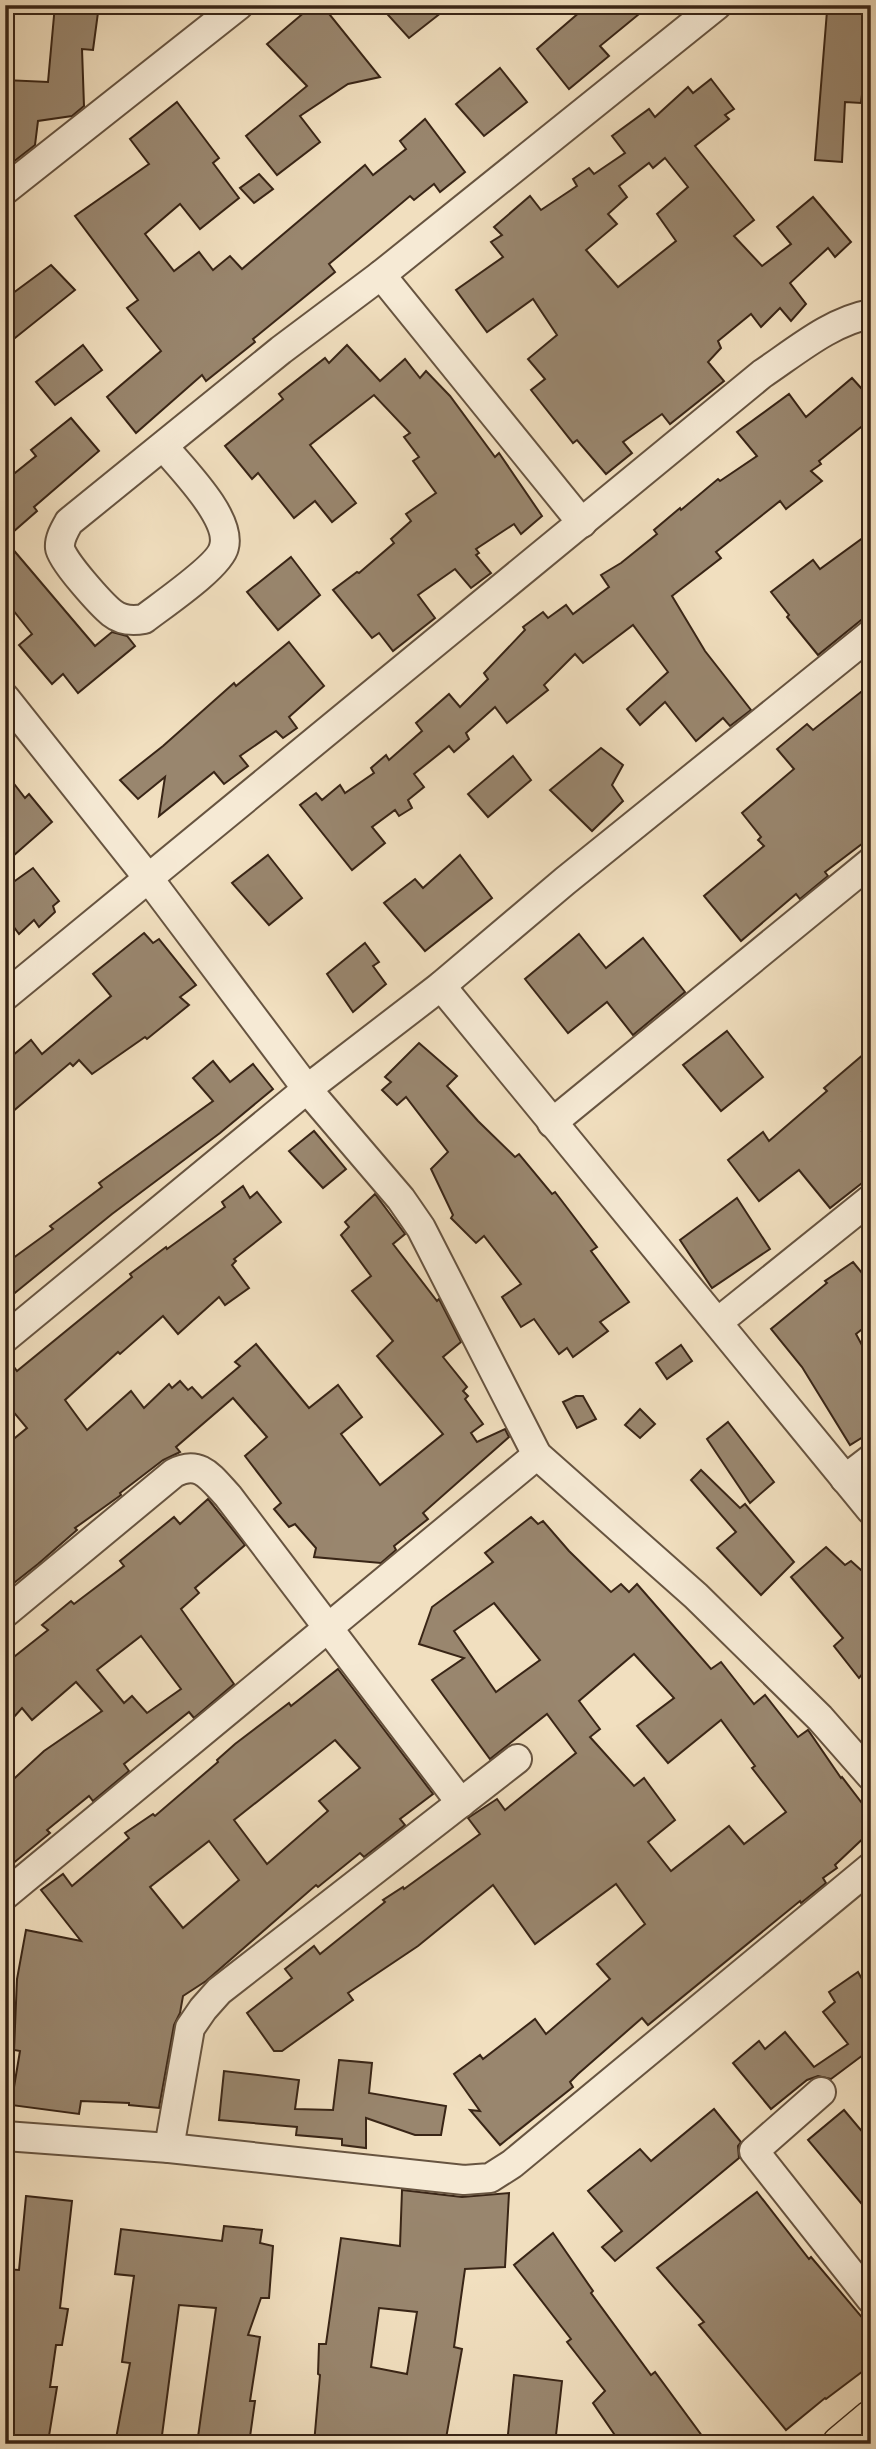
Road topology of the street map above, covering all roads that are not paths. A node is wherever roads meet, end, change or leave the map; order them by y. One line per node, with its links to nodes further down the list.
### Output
1 (239, 5): 3 (street)
2 (716, 5): 4 (street)
3 (5, 190)
4 (381, 275): 6 (street); 7 (street)
5 (871, 314): 7 (street)
6 (164, 447): 6 (street)
7 (582, 523): 11 (street)
8 (871, 634): 12 (street)
9 (5, 698): 11 (street)
10 (871, 862): 15 (street)
11 (149, 879): 13 (street); 14 (street)
12 (441, 986): 14 (street); 15 (street)
13 (5, 996)
14 (307, 1089): 18 (street); 19 (street)
15 (552, 1123): 17 (street)
16 (871, 1199): 17 (street)
17 (718, 1322): 21 (street)
18 (5, 1338)
19 (537, 1455): 24 (street); 26 (street)
20 (871, 1459): 21 (street)
21 (845, 1479): 22 (street)
22 (871, 1510)
23 (5, 1614): 24 (street)
24 (328, 1627): 27 (street); 29 (street)
25 (517, 1759): 27 (street)
26 (871, 1776)
27 (461, 1803): 32 (street)
28 (871, 1867): 32 (street)
29 (5, 1895)
30 (821, 2092): 33 (street)
31 (5, 2136): 32 (street)
32 (169, 2148)
33 (871, 2299)
34 (871, 2418): 35 (main road)
35 (840, 2444)

